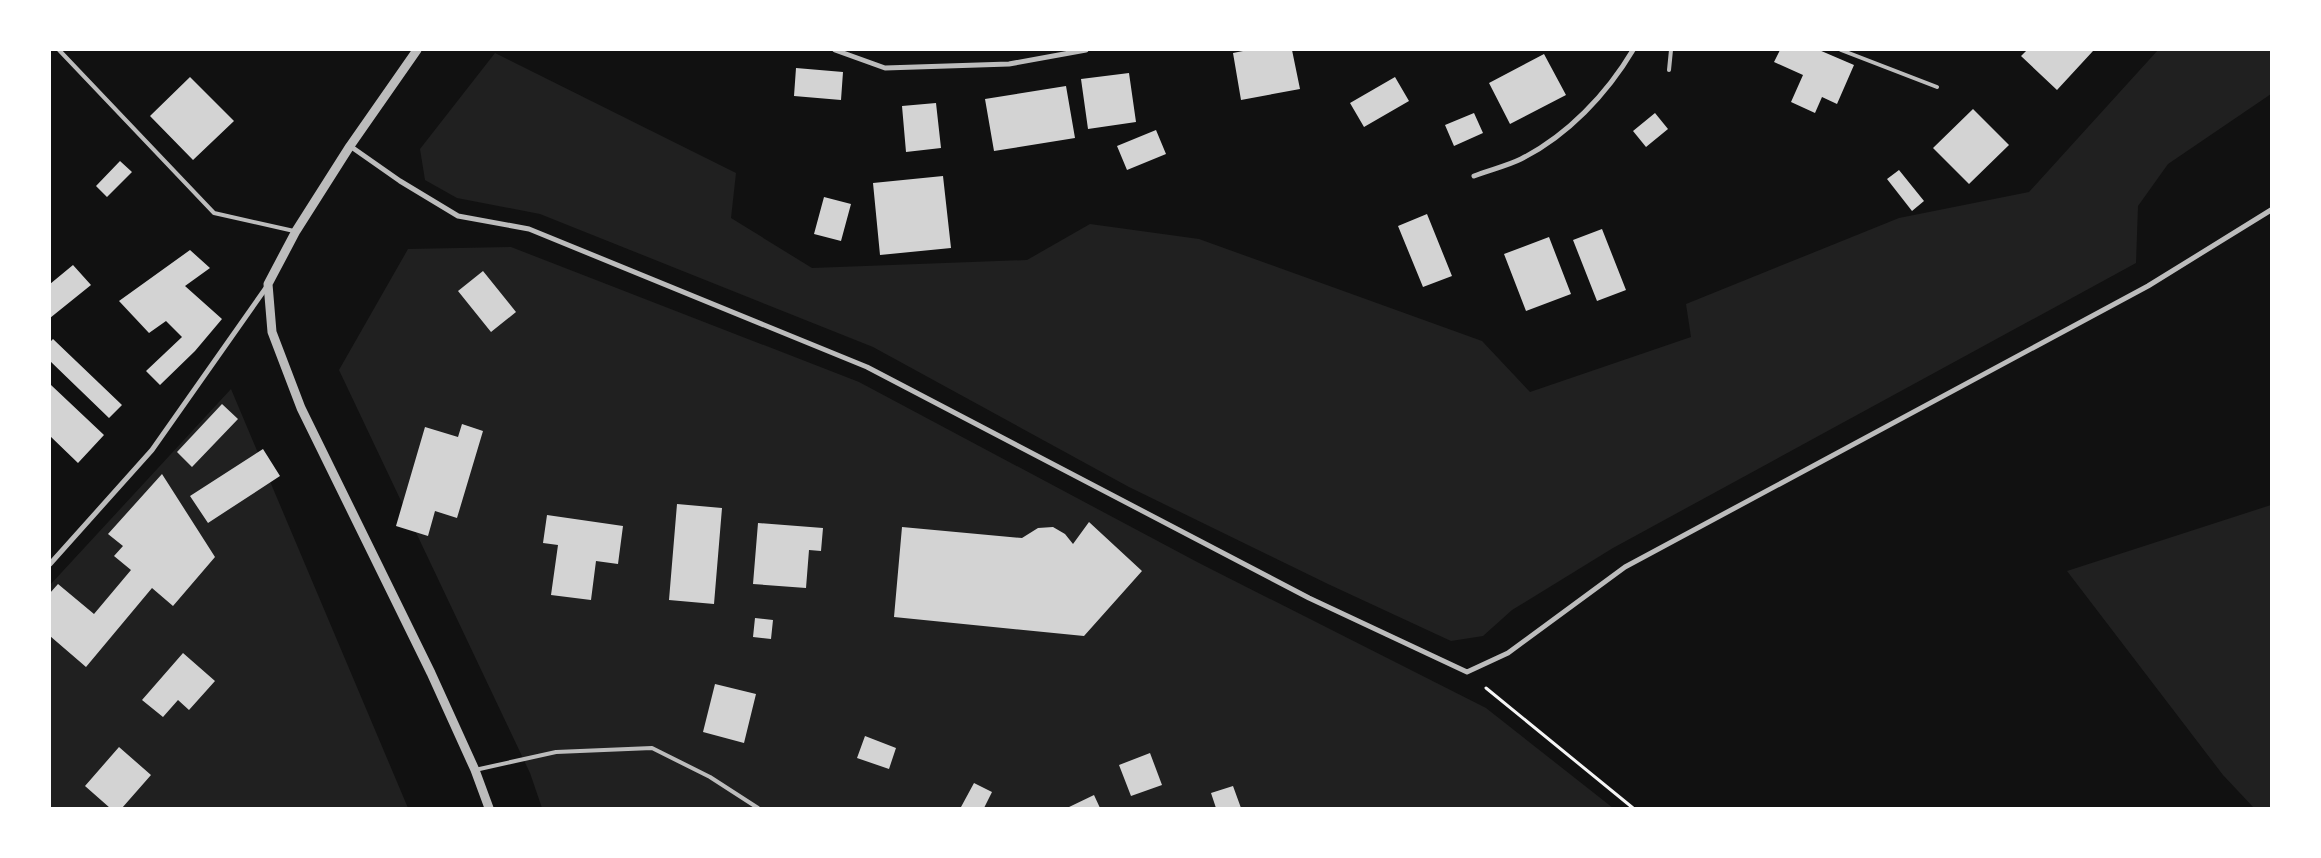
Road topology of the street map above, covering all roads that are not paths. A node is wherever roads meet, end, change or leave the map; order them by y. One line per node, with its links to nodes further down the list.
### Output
1 (58, 50): 13 (lane)
2 (416, 50): 10 (street)
3 (834, 50): 4 (street)
4 (1086, 50)
5 (1632, 50): 11 (street)
6 (1671, 50): 8 (lane)
7 (1841, 50): 9 (lane)
8 (1670, 70)
9 (1937, 87)
10 (350, 146): 12 (street); 13 (street)
11 (1474, 176)
12 (2271, 210)
13 (296, 231): 14 (street)
14 (268, 284): 15 (street); 16 (street)
15 (50, 564)
16 (475, 770): 17 (street); 18 (lane)
17 (489, 808)
18 (758, 808)

